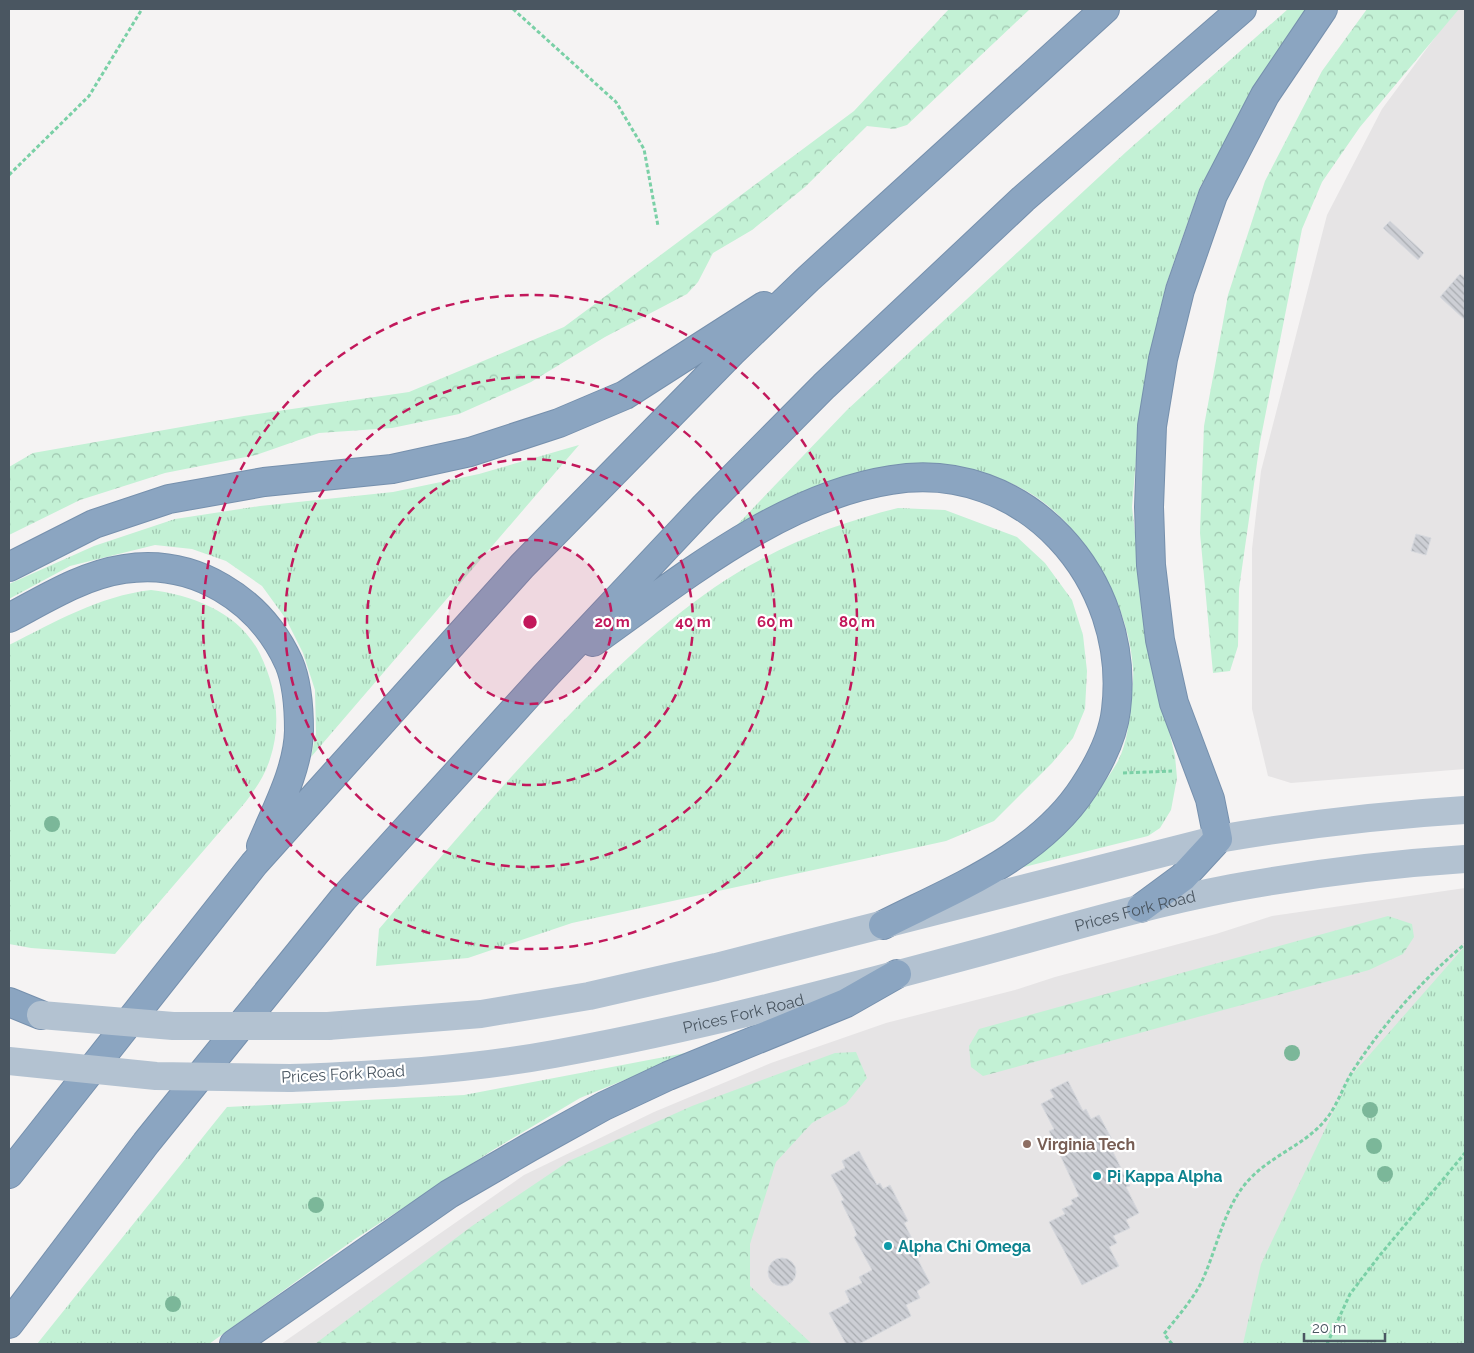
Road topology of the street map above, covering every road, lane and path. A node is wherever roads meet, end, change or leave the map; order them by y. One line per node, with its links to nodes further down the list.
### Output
1 (142, 9): 6 (path)
2 (513, 9): 7 (path)
3 (1104, 9): 8 (highway)
4 (1242, 9): 11 (highway)
5 (1323, 9): 15 (highway)
6 (9, 175)
7 (658, 226)
8 (808, 279): 9 (highway); 17 (highway)
9 (9, 567)
10 (9, 618): 17 (highway)
11 (545, 676): 19 (highway); 28 (highway)
12 (1176, 771): 13 (path)
13 (1116, 773)
14 (1465, 810): 15 (main road)
15 (1218, 839): 18 (highway); 19 (main road)
16 (1465, 859): 18 (main road, Prices Fork Road)
17 (254, 864): 27 (highway)
18 (1141, 908): 21 (main road, Prices Fork Road)
19 (883, 925): 24 (main road, bridge)
20 (1465, 944): 30 (path)
21 (898, 974): 25 (main road, Prices Fork Road, bridge); 29 (highway)
22 (9, 1002): 24 (highway)
23 (9, 1010): 24 (main road)
24 (41, 1015)
25 (9, 1061)
26 (1465, 1153): 31 (path)
27 (9, 1174)
28 (9, 1324)
29 (234, 1344)
30 (1172, 1344)
31 (1326, 1344)

